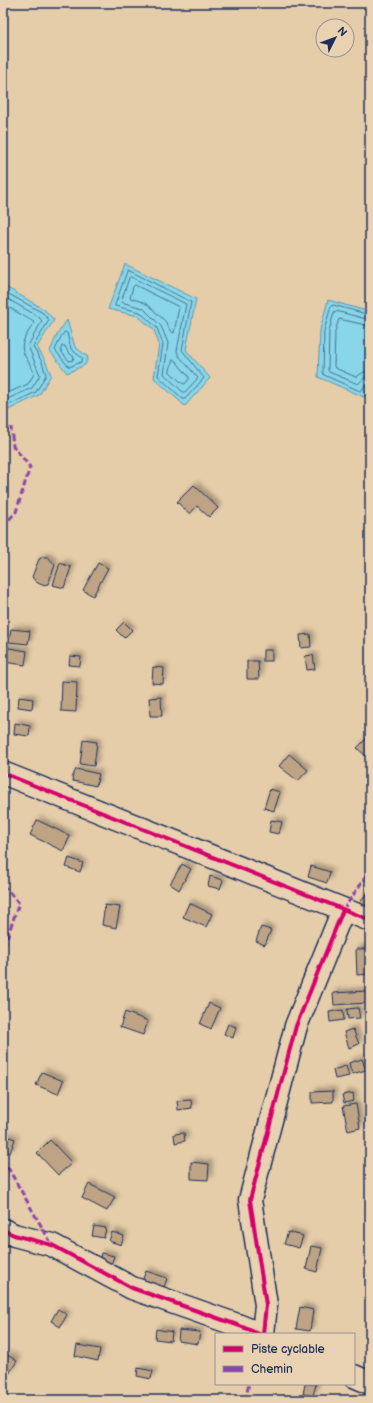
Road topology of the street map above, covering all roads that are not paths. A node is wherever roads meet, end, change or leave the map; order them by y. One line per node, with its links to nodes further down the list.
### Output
1 (3, 773): 2 (street)
2 (343, 910): 3 (street); 6 (street)
3 (370, 920)
4 (3, 1230): 5 (street)
5 (257, 1333)
6 (263, 1333)
7 (355, 1376): 8 (street)
8 (370, 1383)

